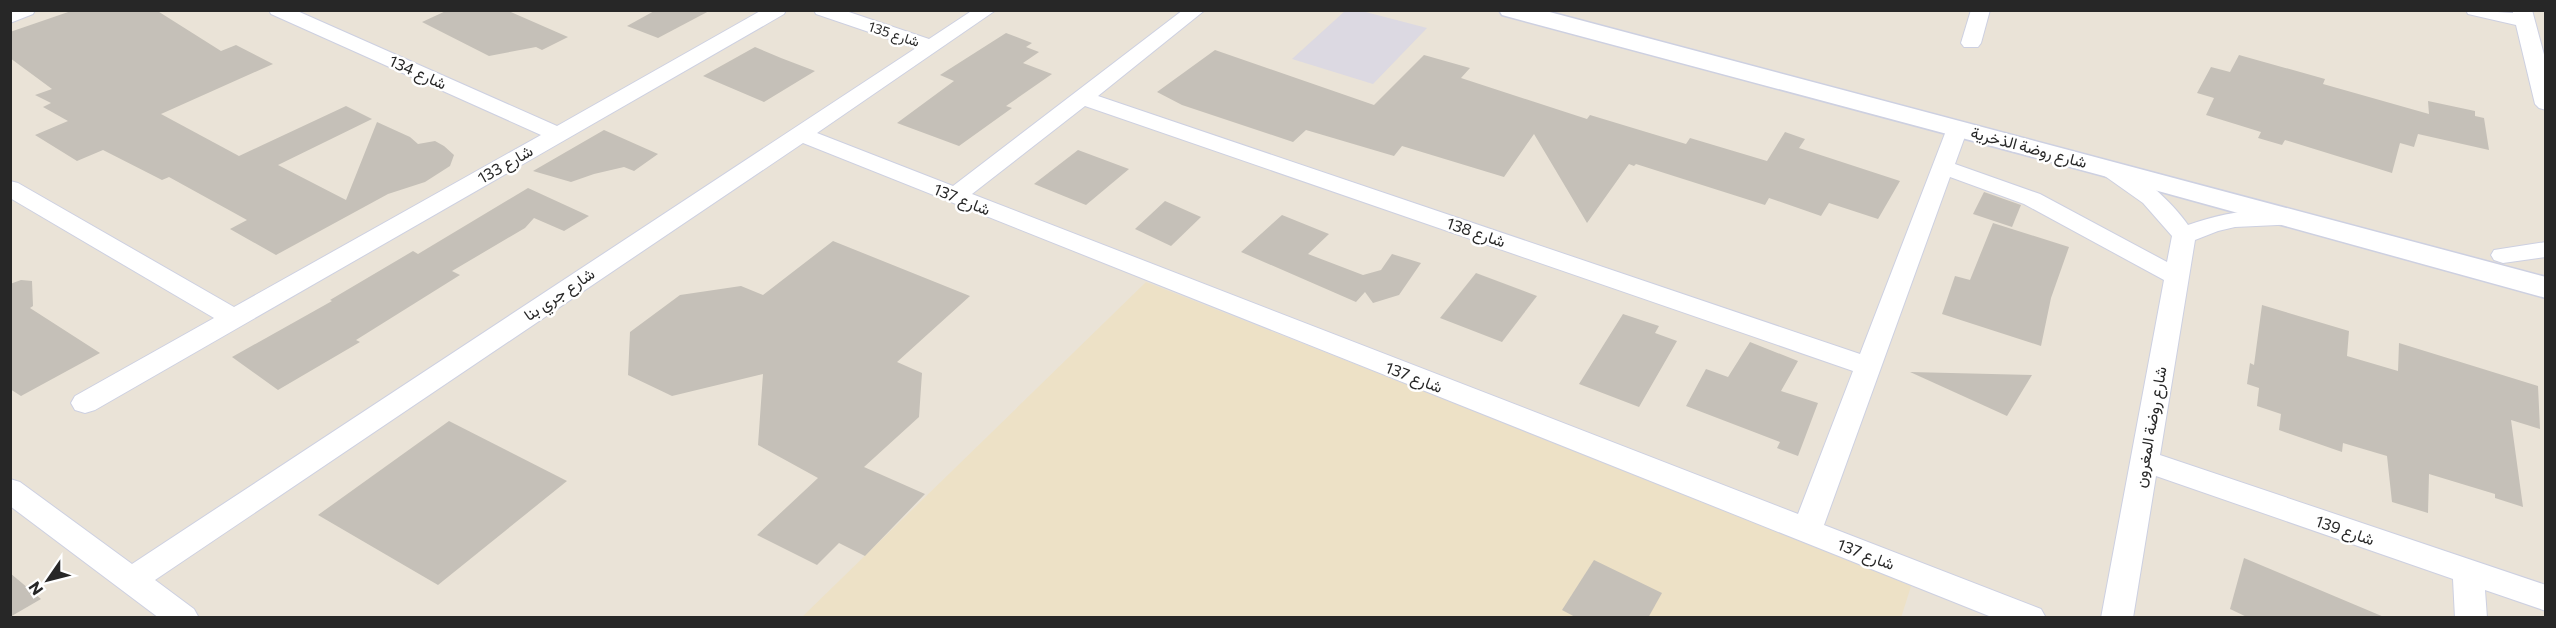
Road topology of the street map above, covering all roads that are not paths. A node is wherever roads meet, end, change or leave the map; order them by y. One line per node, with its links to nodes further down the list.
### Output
1 (26, 10): 12 (street)
2 (278, 10): 19 (street, شارع 134)
3 (777, 10): 19 (street, شارع 133)
4 (823, 10): 14 (street, شارع 135)
5 (987, 10): 14 (street, شارع جري بنا)
6 (1196, 10): 16 (street)
7 (1511, 10): 18 (street, شارع روضة الذخرية)
8 (1571, 10): 28 (street, شارع روضة الذخرية)
9 (1981, 10): 13 (street)
10 (2475, 10): 11 (street)
11 (2524, 16): 15 (street)
12 (10, 17)
13 (1971, 43)
14 (932, 47): 20 (street, شارع جري بنا)
15 (2542, 76): 17 (street)
16 (1084, 99): 24 (street); 33 (street, شارع 138)
17 (2546, 104)
18 (1957, 128): 21 (street); 22 (street, شارع روضة الذخرية)
19 (558, 134): 32 (street, شارع 133)
20 (799, 134): 24 (street, شارع 137); 39 (street, شارع جري بنا)
21 (1943, 167): 30 (street); 33 (street)
22 (2110, 169): 25 (street, شارع روضة الذخرية); 26 (street)
23 (10, 188): 32 (street)
24 (955, 196): 37 (street, شارع 137)
25 (2294, 220): 26 (street); 31 (street, شارع روضة الذخرية)
26 (2184, 236): 30 (street, شارع روضة المغرون)
27 (2546, 249): 28 (street)
28 (2503, 255): 29 (street, شارع روضة الذخرية)
29 (2546, 266)
30 (2177, 277): 35 (street, شارع روضة المغرون)
31 (2546, 288)
32 (233, 318): 34 (street, شارع 133)
33 (1868, 366): 37 (street)
34 (85, 403)
35 (2144, 461): 38 (street, شارع 139); 43 (street, شارع روضة المغرون)
36 (10, 490): 39 (street)
37 (1807, 531): 42 (street, شارع 137)
38 (2468, 572): 40 (street, شارع 139); 44 (street)
39 (132, 580): 41 (street)
40 (2546, 598)
41 (183, 618)
42 (2030, 618)
43 (2117, 618)
44 (2470, 618)

